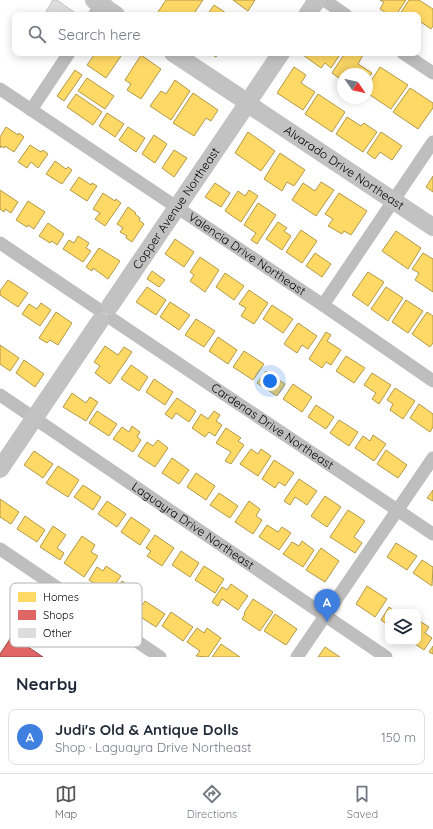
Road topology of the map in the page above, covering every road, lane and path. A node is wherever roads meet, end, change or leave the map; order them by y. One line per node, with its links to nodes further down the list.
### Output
1 (317, 0): 5 (street)
2 (324, 0): 6 (street)
3 (99, 5): 4 (street)
4 (111, 12)
5 (309, 12)
6 (342, 12)
7 (67, 56): 14 (street)
8 (177, 56): 13 (street, Alvarado Drive Northeast)
9 (279, 56): 13 (street, Copper Avenue Northeast)
10 (408, 56): 11 (street)
11 (433, 73)
12 (0, 89): 14 (street, Valencia Drive Northeast)
13 (247, 103): 16 (street, Alvarado Drive Northeast); 17 (street, Copper Avenue Northeast)
14 (31, 110): 17 (street, Valencia Drive Northeast)
15 (433, 142): 16 (street)
16 (394, 201): 18 (street, Alvarado Drive Northeast); 20 (street)
17 (177, 207): 20 (street, Valencia Drive Northeast); 21 (street, Copper Avenue Northeast)
18 (433, 227)
19 (0, 243): 21 (street, Cardenas Drive Northeast)
20 (322, 305): 22 (street, Valencia Drive Northeast)
21 (105, 314): 24 (street, Copper Avenue Northeast); 27 (street, Cardenas Drive Northeast)
22 (433, 381)
23 (0, 395): 24 (street, Laguayra Drive Northeast)
24 (34, 418): 26 (street, Copper Avenue Northeast); 31 (street, Laguayra Drive Northeast)
25 (433, 458): 27 (street)
26 (0, 469)
27 (398, 511): 28 (street, Cardenas Drive Northeast); 31 (street)
28 (433, 534)
29 (0, 549): 30 (street)
30 (50, 583)
31 (325, 616): 34 (street); 35 (street, Laguayra Drive Northeast)
32 (142, 645): 33 (street)
33 (160, 657)
34 (297, 657)
35 (386, 657)

